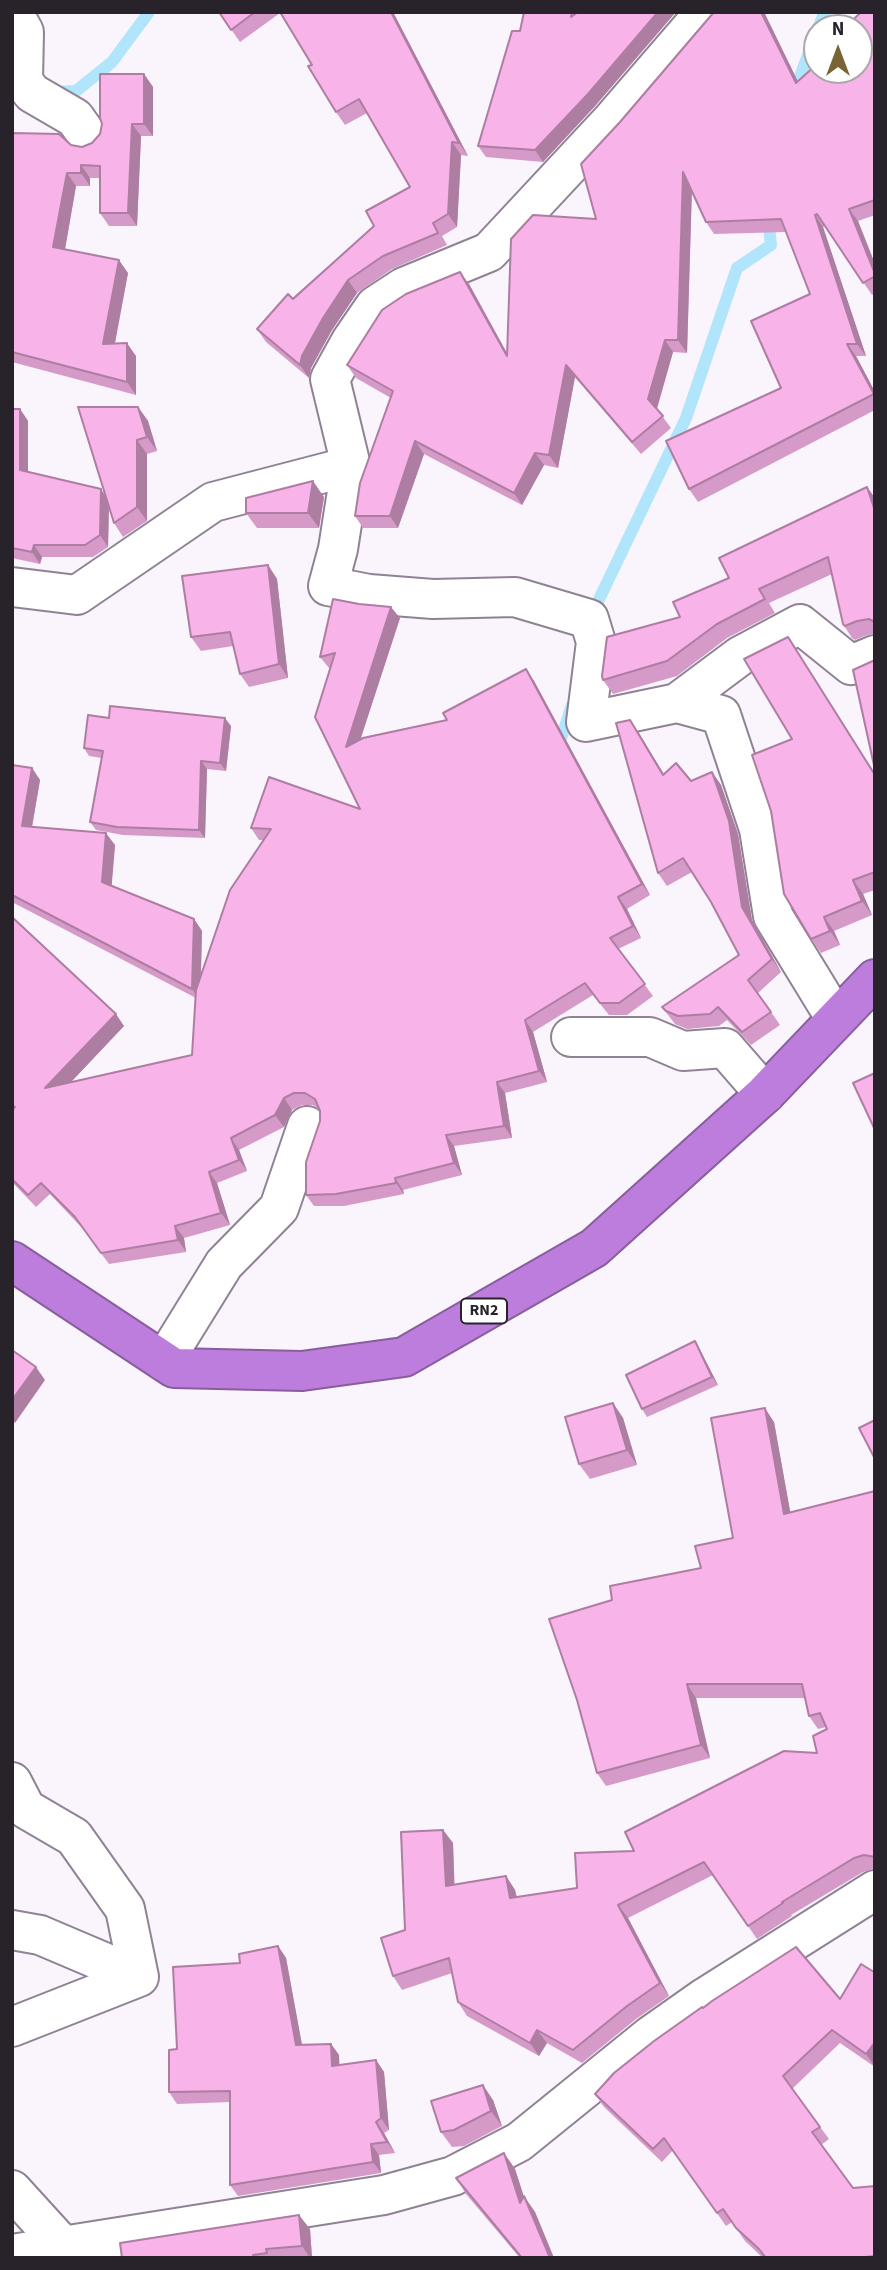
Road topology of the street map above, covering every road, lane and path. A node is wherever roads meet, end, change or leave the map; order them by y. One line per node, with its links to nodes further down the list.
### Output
1 (13, 12): 3 (street)
2 (705, 12): 4 (street)
3 (89, 138)
4 (351, 466): 5 (street); 7 (street)
5 (12, 587)
6 (875, 655): 7 (street)
7 (677, 703): 9 (street)
8 (875, 979): 9 (highway, RN2)
9 (836, 1019): 11 (highway, RN2)
10 (571, 1037): 11 (street)
11 (765, 1094): 14 (highway, RN2)
12 (307, 1126): 14 (street)
13 (12, 1261): 14 (highway, RN2)
14 (164, 1361)
15 (12, 1782): 18 (street)
16 (875, 1890): 21 (street)
17 (12, 1930): 18 (street)
18 (139, 1977): 19 (street)
19 (12, 2027)
20 (12, 2190): 21 (street)
21 (63, 2246): 22 (street)
22 (12, 2254)

